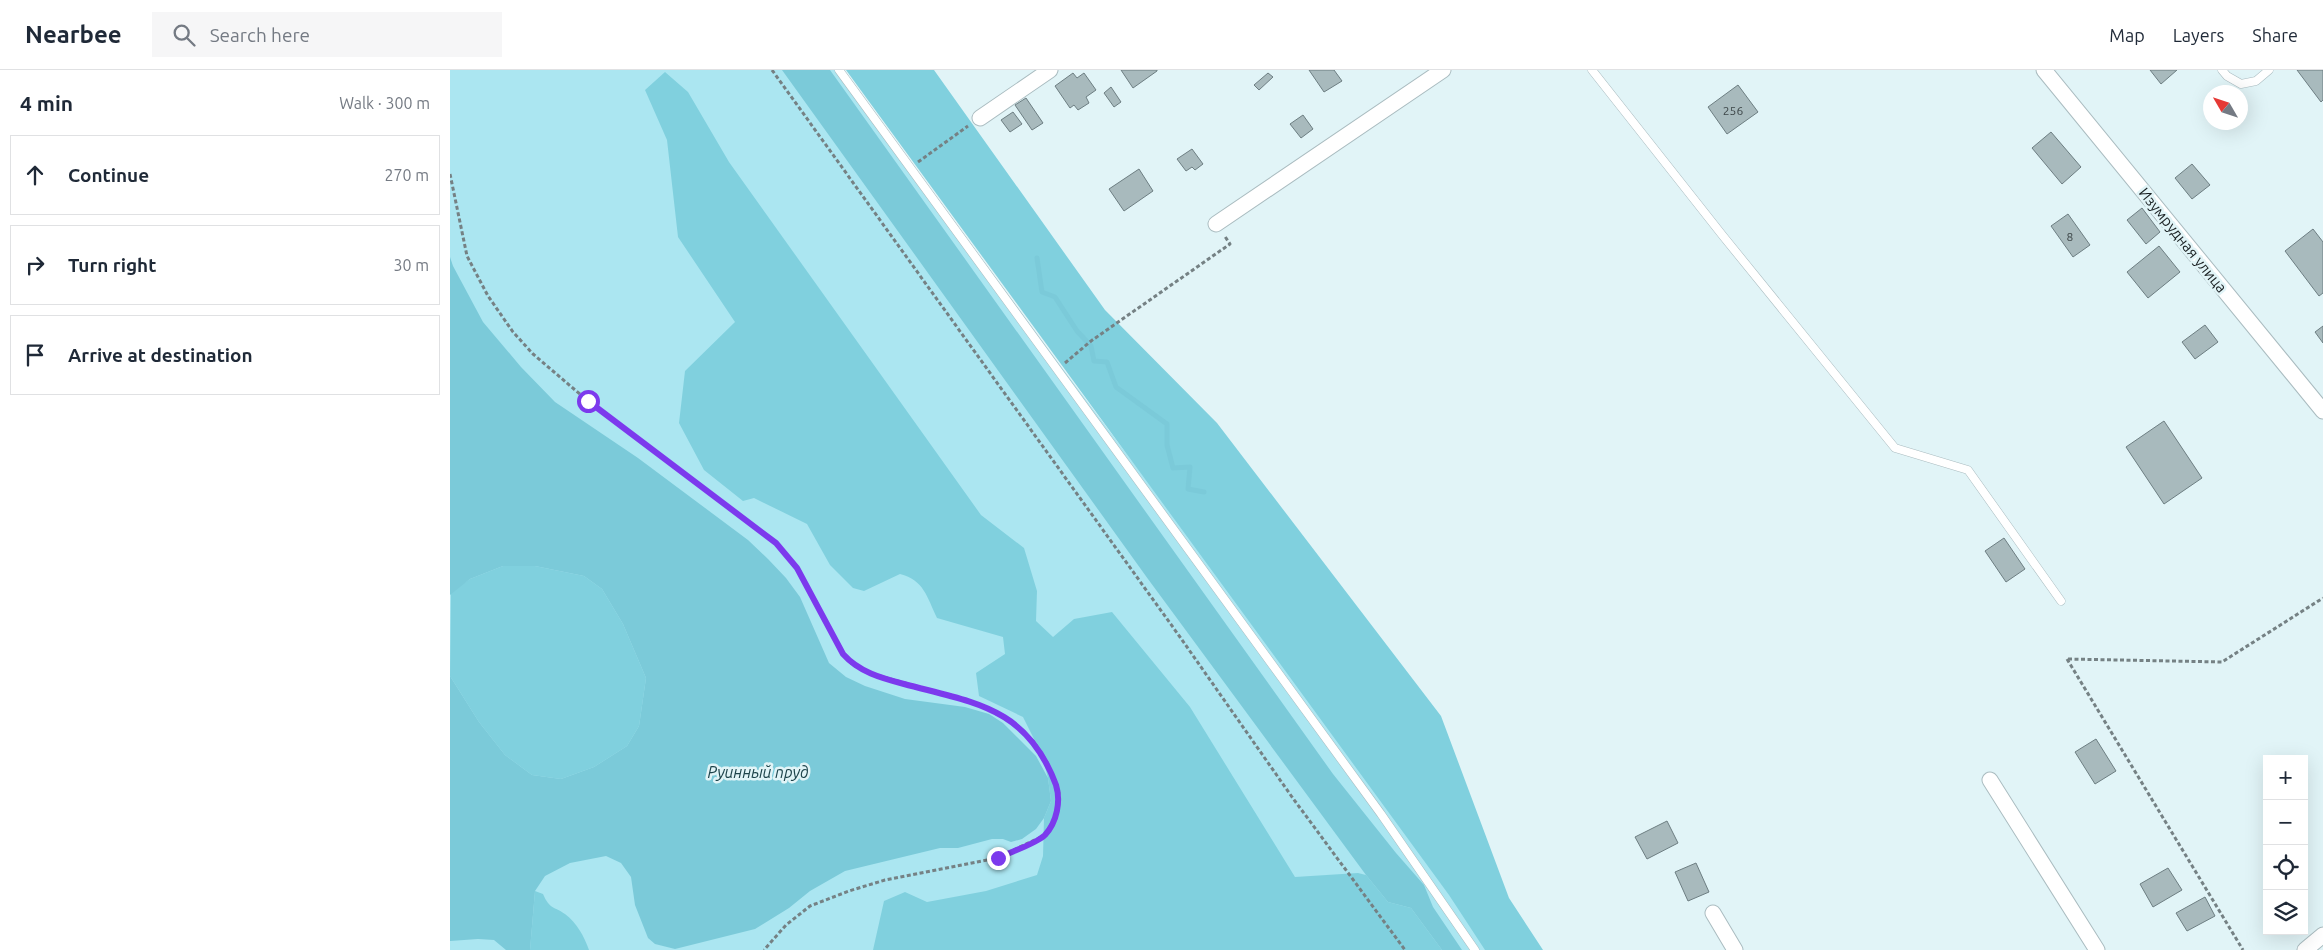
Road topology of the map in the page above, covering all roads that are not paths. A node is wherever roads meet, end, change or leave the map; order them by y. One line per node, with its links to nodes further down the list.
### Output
1 (839, 70): 15 (lane)
2 (1050, 70): 8 (street)
3 (1444, 70): 9 (street)
4 (1592, 70): 11 (lane)
5 (2044, 70): 10 (street, Изумрудная улица)
6 (2222, 70): 7 (lane)
7 (2269, 70)
8 (980, 118)
9 (1216, 224)
10 (2323, 410)
11 (2061, 601)
12 (1990, 780): 17 (street)
13 (1713, 913): 16 (street)
14 (2323, 935): 18 (street)
15 (1475, 950)
16 (1735, 950)
17 (2097, 950)
18 (2304, 950)

